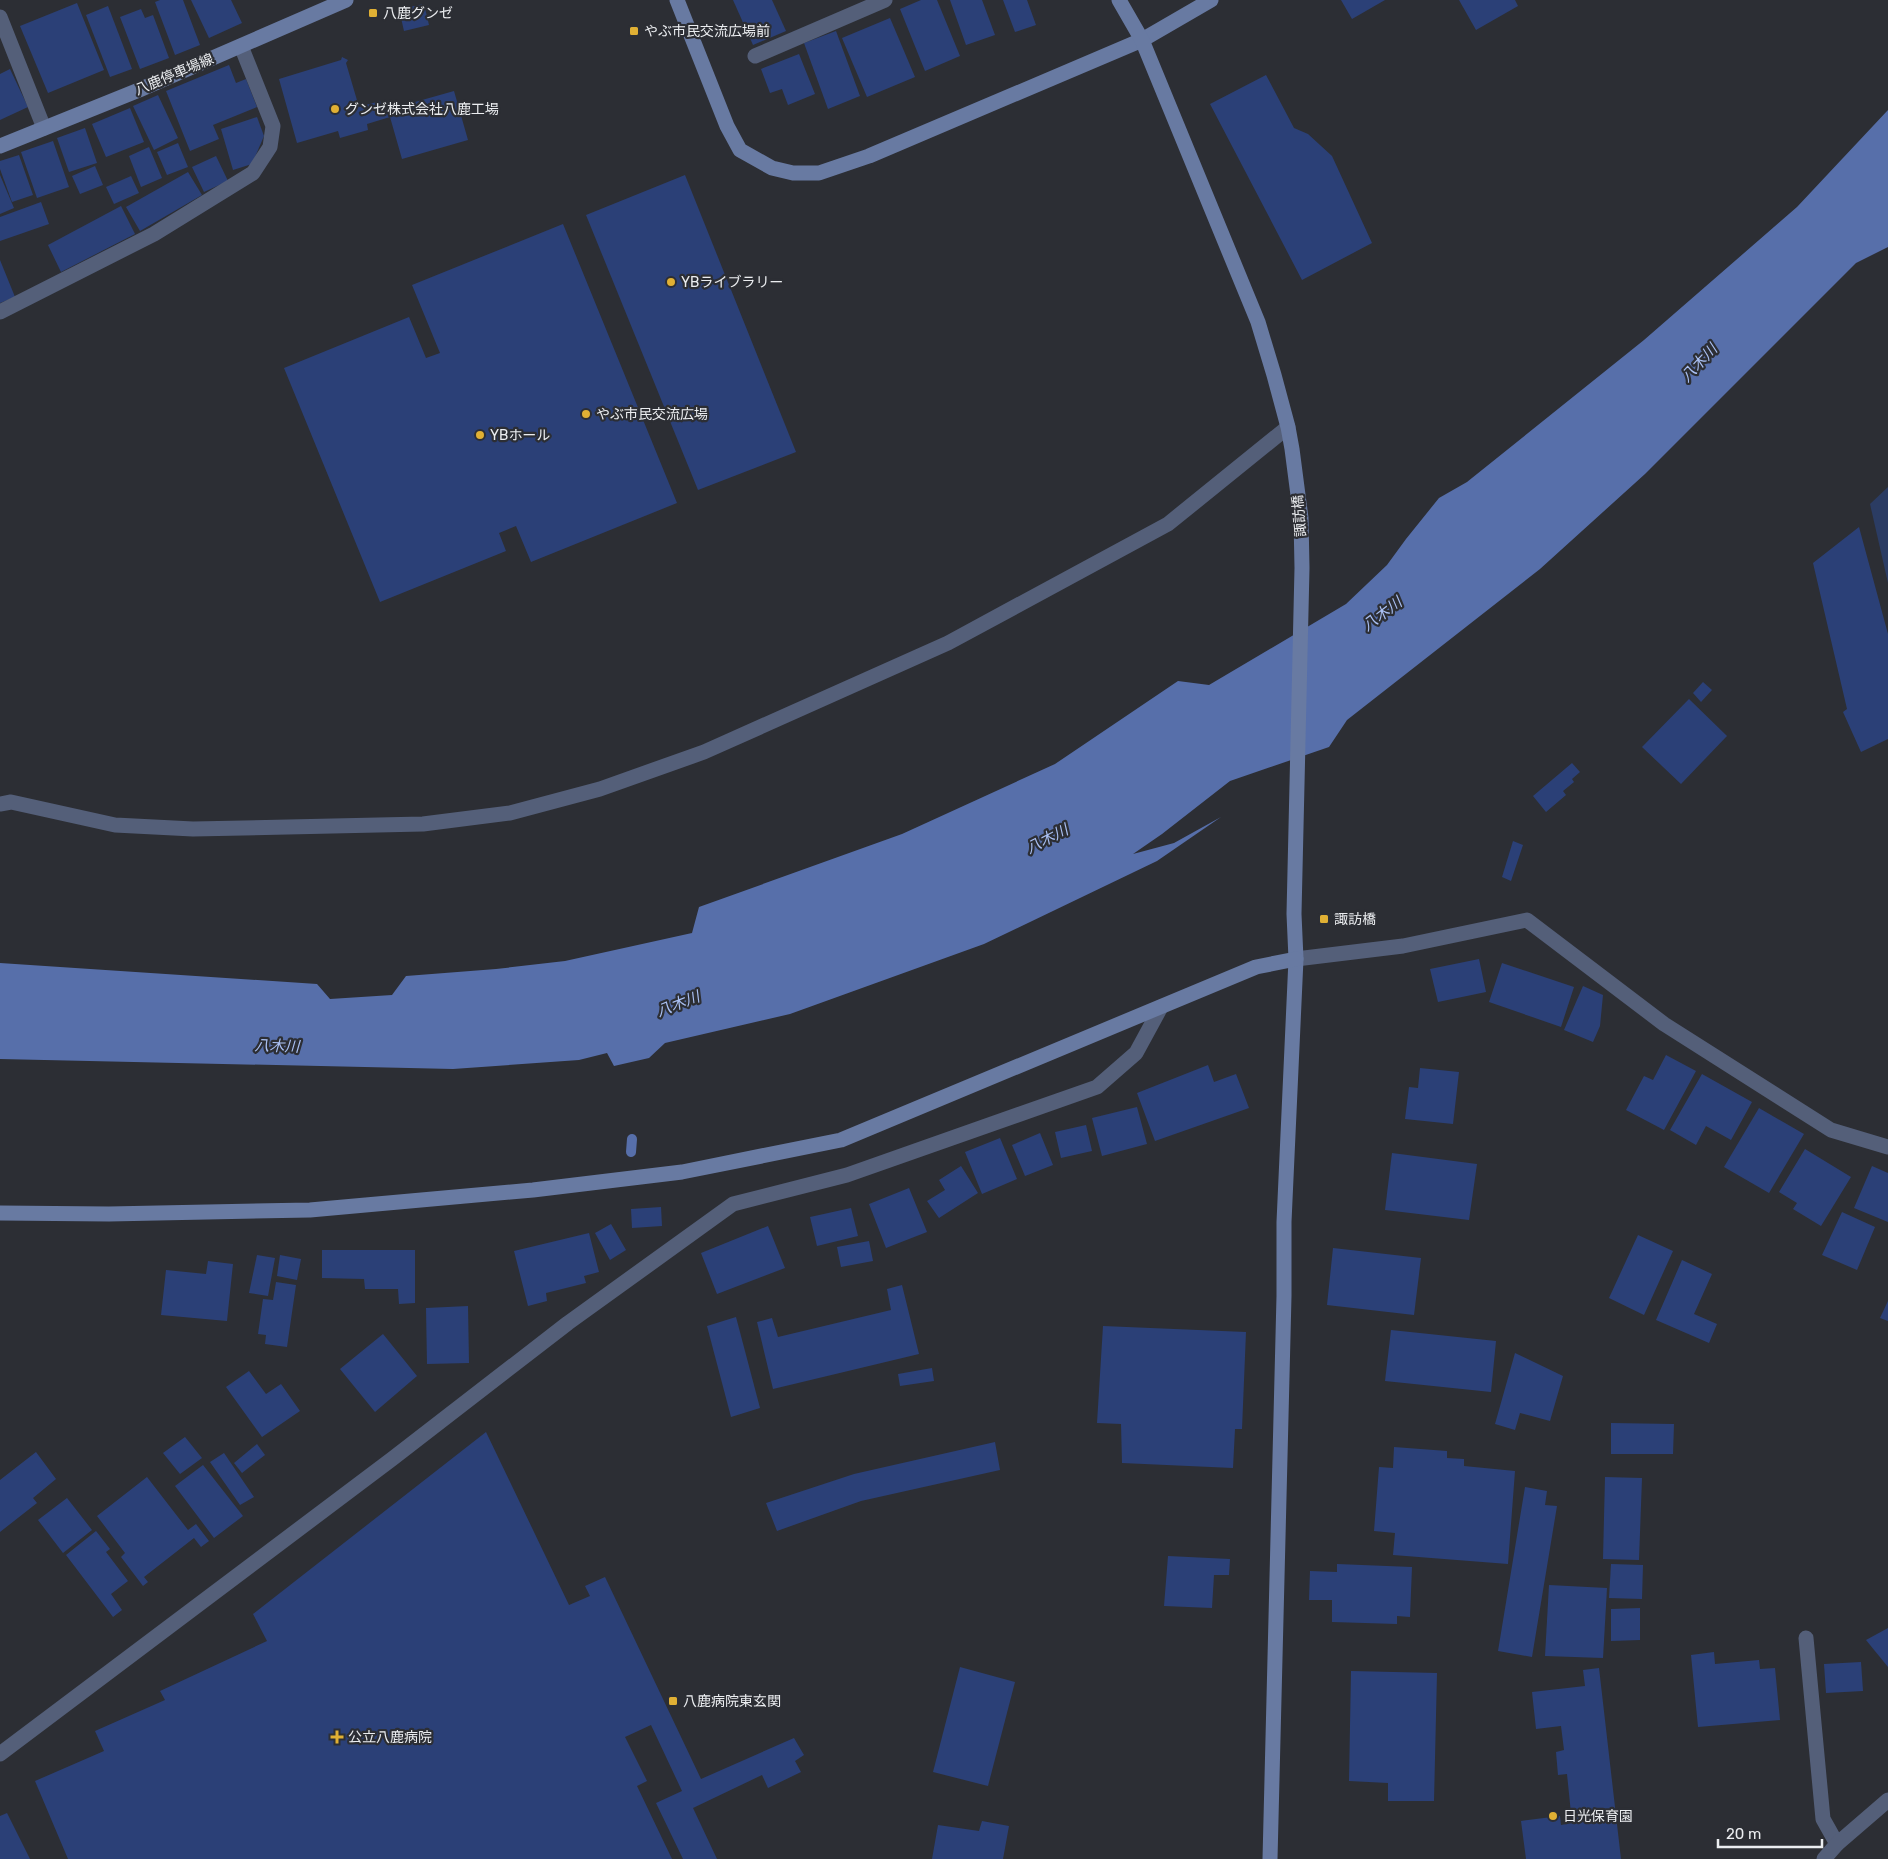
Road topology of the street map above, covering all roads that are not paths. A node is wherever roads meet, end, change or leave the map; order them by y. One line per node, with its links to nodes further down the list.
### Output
1 (346, 0): 8 (street, 八鹿停車場線)
2 (677, 0): 7 (street)
3 (885, 0): 9 (street)
4 (1119, 0): 7 (street)
5 (1211, 0): 7 (street)
6 (0, 16): 10 (street)
7 (1142, 40): 13 (street, 諏訪橋)
8 (241, 46): 10 (street, 八鹿停車場線); 12 (street)
9 (755, 56)
10 (44, 128): 11 (street, 八鹿停車場線)
11 (0, 146)
12 (0, 312)
13 (1288, 427): 14 (street); 15 (street, 諏訪橋)
14 (0, 804)
15 (1296, 958): 16 (street); 17 (street); 23 (street, 諏訪橋)
16 (1161, 1007): 18 (street); 20 (street)
17 (1888, 1148)
18 (0, 1212)
19 (1806, 1638): 22 (street)
20 (0, 1754)
21 (1888, 1800): 22 (street)
22 (1837, 1844): 24 (street)
23 (1270, 1859)
24 (1824, 1859)

